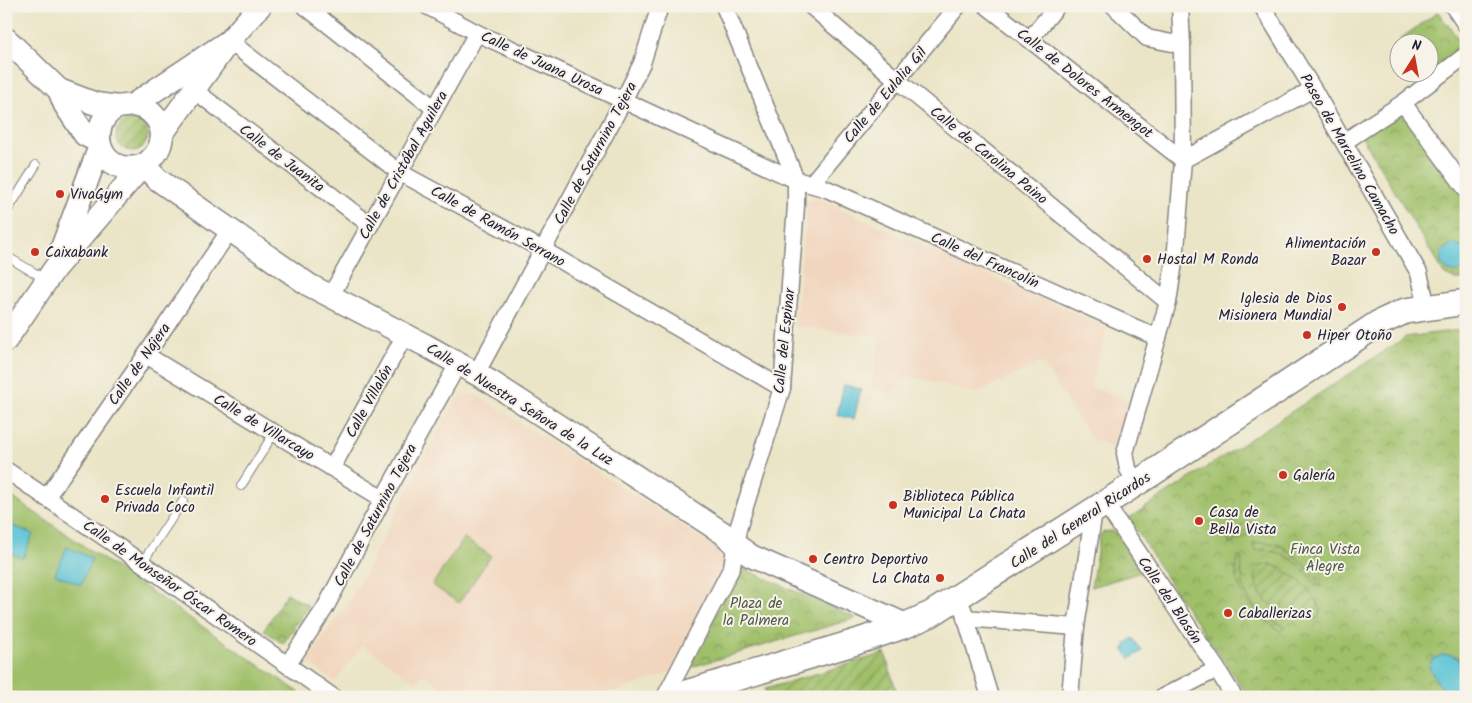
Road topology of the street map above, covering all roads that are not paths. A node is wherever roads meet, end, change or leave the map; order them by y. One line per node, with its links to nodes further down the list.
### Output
1 (260, 6): 18 (street)
2 (305, 6): 28 (street)
3 (427, 6): 15 (street, Calle de Juana Urosa)
4 (660, 6): 25 (street, Calle de Saturnino Tejera)
5 (724, 6): 36 (street, Calle del Espinar)
6 (811, 6): 21 (street, Calle de Carolina Paino)
7 (958, 6): 21 (street, Calle de Eulalia Gil)
8 (987, 6): 17 (street, Calle de Dolores Armengot)
9 (1057, 6): 17 (street)
10 (1114, 6): 19 (street)
11 (1180, 6): 19 (street)
12 (1453, 6): 14 (street)
13 (1266, 8): 22 (street, Paseo de Marcelino Camacho)
14 (1466, 25)
15 (477, 33): 25 (street, Calle de Juana Urosa); 28 (street, Calle de Cristóbal Aguilera)
16 (6, 39): 23 (street)
17 (1030, 39): 32 (street, Calle de Dolores Armengot)
18 (229, 41): 24 (street); 27 (street); 35 (street, Calle de Ramón Serrano)
19 (1182, 45): 32 (street)
20 (1466, 55): 26 (street)
21 (897, 80): 36 (street, Calle de Eulalia Gil); 45 (street, Calle de Carolina Paino)
22 (1313, 89): 30 (street, Paseo de Marcelino Camacho); 32 (street)
23 (59, 90): 27 (street); 31 (street)
24 (194, 90): 29 (street); 39 (street, Calle de Juanita)
25 (623, 101): 36 (street, Calle de Juana Urosa); 41 (street, Calle de Saturnino Tejera)
26 (1404, 102): 30 (street); 37 (street)
27 (126, 106): 29 (street); 31 (street)
28 (434, 108): 35 (street, Calle de Cristóbal Aguilera)
29 (162, 134): 34 (street)
30 (1344, 142): 47 (street, Paseo de Marcelino Camacho)
31 (99, 144): 34 (street); 43 (street)
32 (1183, 160): 45 (street)
33 (36, 165): 38 (lane)
34 (143, 166): 40 (street, Calle de Nuestra Señora de la Luz); 43 (street)
35 (399, 172): 39 (street, Calle de Cristóbal Aguilera); 41 (street, Calle de Ramón Serrano)
36 (804, 182): 49 (street, Calle del Francolín); 53 (street, Calle del Espinar)
37 (1466, 189)
38 (6, 213)
39 (370, 225): 44 (street, Calle de Cristóbal Aguilera)
40 (230, 230): 44 (street, Calle de Nuestra Señora de la Luz); 51 (street, Calle de Nájera)
41 (543, 250): 52 (street, Calle de Saturnino Tejera); 53 (street, Calle de Ramón Serrano)
42 (6, 256): 43 (lane)
43 (51, 274): 50 (street)
44 (330, 297): 48 (street, Calle de Nuestra Señora de la Luz)
45 (1168, 302): 49 (street)
46 (1466, 302): 47 (main road, Calle del General Ricardos)
47 (1428, 307): 57 (main road, Calle del General Ricardos)
48 (405, 335): 52 (street, Calle de Nuestra Señora de la Luz); 55 (street, Calle Villalón)
49 (1158, 338): 57 (street)
50 (6, 340)
51 (146, 355): 54 (street, Calle de Villarcayo); 59 (street, Calle de Nájera)
52 (467, 369): 60 (street, Calle de Saturnino Tejera); 63 (street, Calle de Nuestra Señora de la Luz)
53 (782, 388): 63 (street, Calle del Espinar)
54 (274, 433): 55 (street, Calle de Villarcayo); 58 (lane)
55 (332, 468): 60 (street, Calle de Villarcayo)
56 (6, 470): 59 (street, Calle de Monseñor Óscar Romero)
57 (1136, 483): 62 (main road, Calle del General Ricardos)
58 (241, 486)
59 (46, 498): 64 (street, Calle de Monseñor Óscar Romero)
60 (383, 499): 68 (street, Calle de Saturnino Tejera)
61 (184, 501): 64 (lane)
62 (1100, 507): 65 (main road, Calle del General Ricardos); 67 (street); 69 (street, Calle del Blasón)
63 (736, 546): 66 (street, Calle de Nuestra Señora de la Luz); 71 (street, Calle del Espinar)
64 (142, 563): 68 (street, Calle de Monseñor Óscar Romero)
65 (962, 607): 66 (main road, Calle del General Ricardos); 67 (street); 73 (street)
66 (906, 625): 72 (main road, Calle del General Ricardos)
67 (1076, 627): 74 (street)
68 (288, 664): 70 (street, Calle de Monseñor Óscar Romero)
69 (1217, 669): 75 (street); 76 (street, Calle del Blasón)
70 (327, 695)
71 (665, 697)
72 (673, 697)
73 (990, 697)
74 (1070, 697)
75 (1163, 697)
76 (1234, 697)

